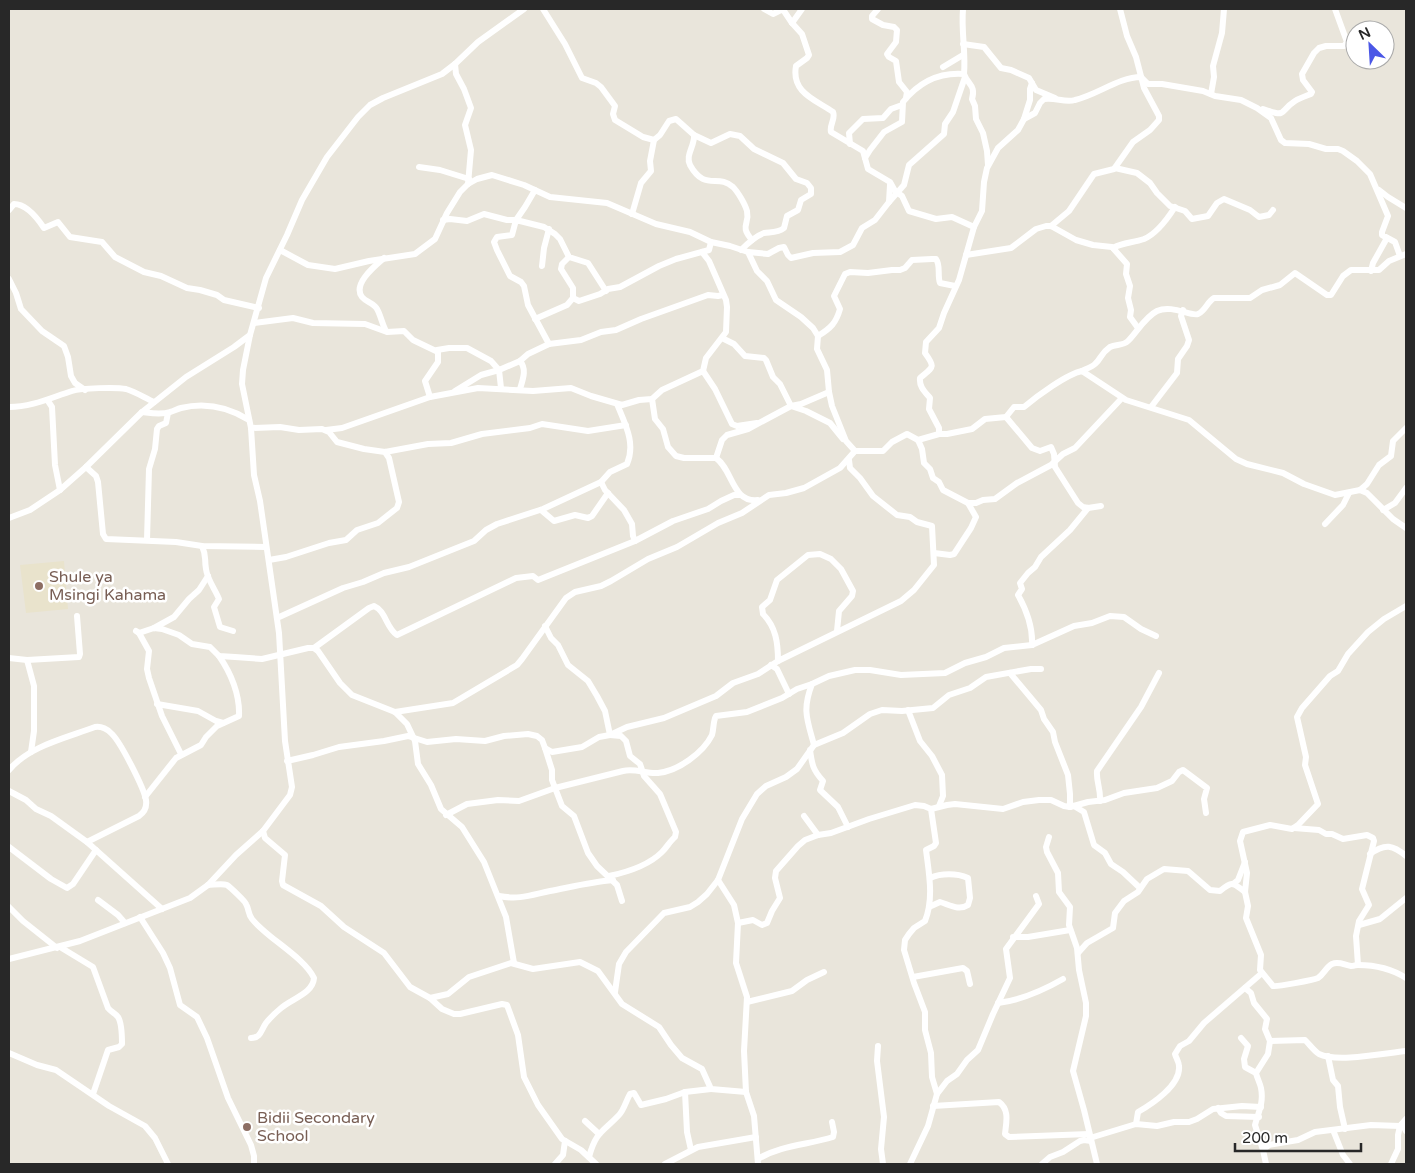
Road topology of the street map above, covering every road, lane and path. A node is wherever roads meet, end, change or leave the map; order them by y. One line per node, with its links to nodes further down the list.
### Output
1 (524, 9): 13 (street)
2 (543, 9): 24 (street)
3 (764, 9): 10 (street)
4 (802, 9): 10 (street)
5 (878, 9): 20 (street)
6 (963, 9): 11 (street)
7 (1120, 9): 16 (street)
8 (1224, 9): 18 (street)
9 (1335, 9): 21 (street)
10 (792, 23): 25 (street)
11 (963, 44): 12 (street); 17 (street)
12 (963, 55): 14 (street); 15 (street)
13 (456, 64): 30 (street); 50 (street)
14 (942, 67)
15 (964, 75): 20 (street); 28 (street); 34 (street)
16 (1140, 77): 18 (street); 19 (street); 29 (street)
17 (1032, 83): 19 (street); 22 (street)
18 (1210, 94): 21 (street)
19 (1056, 98): 22 (street)
20 (904, 101): 25 (street); 26 (street)
21 (1257, 108): 32 (street)
22 (1024, 119): 28 (street)
23 (694, 135): 24 (street); 47 (street); 47 (street)
24 (654, 140): 40 (street)
25 (850, 144): 26 (street)
26 (865, 158): 31 (street)
27 (419, 167): 30 (street)
28 (988, 167): 44 (street)
29 (1115, 168): 36 (street); 43 (street)
30 (468, 181): 33 (street); 41 (street)
31 (890, 182): 34 (street); 35 (street)
32 (1376, 187): 37 (street); 46 (street)
33 (535, 190): 40 (street); 42 (street)
34 (898, 193): 35 (street); 44 (street)
35 (889, 202): 53 (street)
36 (1175, 207): 39 (street); 49 (street)
37 (1406, 208)
38 (9, 210): 65 (street)
39 (1273, 210)
40 (632, 214): 48 (street)
41 (443, 220): 42 (street); 57 (street)
42 (516, 220): 45 (street); 67 (street)
43 (1051, 226): 49 (street); 54 (street)
44 (974, 227): 54 (street)
45 (549, 229): 56 (street); 58 (street)
46 (1387, 238): 55 (street); 59 (street)
47 (752, 240): 51 (street)
48 (712, 242): 51 (street); 52 (street)
49 (1113, 248): 69 (street)
50 (280, 250): 57 (street); 65 (street)
51 (741, 250): 53 (street)
52 (702, 252): 62 (street); 63 (street)
53 (748, 252): 72 (street)
54 (966, 255): 61 (street)
55 (1403, 255): 59 (street)
56 (569, 257): 62 (street); 64 (street)
57 (384, 258): 70 (street)
58 (542, 266)
59 (1371, 271): 66 (street)
60 (9, 279): 82 (street)
61 (955, 286): 72 (street); 103 (street)
62 (606, 291): 64 (street)
63 (724, 295): 73 (street); 74 (street)
64 (574, 298): 67 (street)
65 (258, 308): 68 (street)
66 (1183, 310): 69 (street); 93 (street)
67 (535, 319): 74 (street)
68 (254, 323): 70 (street); 71 (street)
69 (1138, 328): 79 (street)
70 (386, 331): 75 (street)
71 (250, 335): 89 (street); 97 (street)
72 (818, 336): 83 (street)
73 (722, 338): 78 (street); 91 (street)
74 (549, 344): 76 (street)
75 (438, 350): 77 (street); 85 (street)
76 (520, 361): 77 (street); 81 (street)
77 (499, 370): 80 (street); 84 (street)
78 (703, 371): 87 (street); 98 (street)
79 (1082, 372): 86 (street); 96 (street)
80 (502, 388): 81 (street); 84 (street)
81 (520, 389): 90 (street)
82 (85, 390): 88 (street); 89 (street)
83 (828, 392): 91 (street); 105 (street)
84 (449, 394): 85 (street)
85 (430, 397): 102 (street)
86 (1122, 398): 93 (street); 110 (street)
87 (652, 399): 90 (street); 108 (street)
88 (48, 401): 92 (street); 114 (street)
89 (154, 402): 94 (street)
90 (616, 404): 99 (street)
91 (791, 406): 98 (street); 105 (street)
92 (9, 407)
93 (1151, 407): 117 (street)
94 (142, 412): 95 (street); 111 (street)
95 (168, 413): 97 (street); 128 (street)
96 (1006, 417): 103 (street); 110 (street)
97 (249, 420): 100 (street)
98 (762, 422): 108 (street)
99 (626, 425): 107 (street); 112 (street)
100 (251, 428): 102 (street); 131 (street)
101 (1406, 428): 115 (street)
102 (326, 430): 107 (street)
103 (939, 434): 104 (street)
104 (918, 440): 106 (street); 120 (street)
105 (846, 441): 106 (street)
106 (855, 451): 109 (street)
107 (385, 452): 133 (street)
108 (716, 458): 118 (street)
109 (849, 460): 119 (street); 132 (street)
110 (1054, 462): 120 (street); 122 (street)
111 (86, 467): 114 (street); 128 (street)
112 (601, 482): 116 (street); 123 (street)
113 (1406, 488): 124 (street)
114 (60, 490): 125 (street)
115 (1360, 490): 117 (street); 124 (street)
116 (608, 493): 123 (street); 129 (street)
117 (1349, 493): 126 (street)
118 (740, 495): 119 (street); 129 (street)
119 (760, 500): 138 (street)
120 (968, 504): 132 (street)
121 (1101, 506): 122 (street)
122 (1088, 508): 143 (street)
123 (541, 510): 137 (street)
124 (1383, 510): 127 (street)
125 (9, 518)
126 (1325, 524)
127 (1406, 528)
128 (147, 540): 130 (street)
129 (634, 541): 144 (street)
130 (202, 546): 131 (street); 134 (street)
131 (266, 547): 133 (street)
132 (934, 553): 141 (street)
133 (269, 560): 137 (street)
134 (208, 576): 139 (street); 140 (street)
135 (1406, 606): 180 (street)
136 (77, 616): 148 (street)
137 (278, 618): 145 (street)
138 (545, 626): 158 (street); 160 (street)
139 (154, 628): 146 (street); 156 (street)
140 (233, 631)
141 (837, 632): 149 (street); 149 (street)
142 (1156, 636): 143 (street)
143 (1032, 645): 154 (street)
144 (314, 648): 145 (street); 158 (street)
145 (281, 655): 146 (street); 166 (street)
146 (219, 656): 159 (street)
147 (9, 658): 148 (street)
148 (27, 660): 164 (street)
149 (778, 661): 150 (street)
150 (771, 665): 155 (street); 160 (street)
151 (1041, 669): 152 (street)
152 (1010, 673): 157 (street); 174 (street)
153 (1159, 673): 172 (street)
154 (812, 684): 155 (street); 162 (street)
155 (789, 694): 168 (street)
156 (157, 704): 159 (street); 165 (street)
157 (908, 710): 162 (street); 173 (street)
158 (395, 712): 161 (street)
159 (223, 723): 165 (street)
160 (610, 735): 163 (street); 168 (street)
161 (413, 737): 163 (street); 166 (street); 177 (street)
162 (812, 747): 179 (street); 192 (street)
163 (545, 748): 169 (street)
164 (31, 752): 167 (street); 171 (street)
165 (181, 754): 171 (street)
166 (287, 761): 181 (street)
167 (9, 770)
168 (642, 771): 169 (street); 190 (street)
169 (555, 788): 177 (street); 190 (street)
170 (9, 791): 184 (street)
171 (145, 798): 184 (street)
172 (1100, 800): 174 (street); 176 (street)
173 (939, 806): 174 (street); 175 (street)
174 (1072, 806): 195 (street)
175 (931, 809): 179 (street); 191 (street)
176 (1206, 813)
177 (446, 815): 197 (street)
178 (804, 816): 182 (street)
179 (848, 827): 182 (street)
180 (1294, 828): 187 (street); 189 (street)
181 (262, 831): 193 (street); 224 (street)
182 (818, 835): 207 (street)
183 (1049, 838): 209 (street)
184 (87, 842): 186 (street)
185 (9, 847): 186 (street)
186 (96, 850): 204 (street)
187 (1370, 854): 188 (street); 208 (street)
188 (1406, 856)
189 (1245, 862): 194 (street); 196 (street)
190 (611, 878): 197 (street); 201 (street)
191 (930, 878): 203 (street); 203 (street)
192 (718, 880): 207 (street); 223 (street)
193 (208, 884): 204 (street); 227 (street)
194 (1233, 884): 195 (street); 196 (street)
195 (1140, 888): 212 (street)
196 (1245, 892): 217 (street)
197 (499, 896): 214 (street)
198 (1036, 896): 210 (street)
199 (1406, 898): 208 (street)
200 (98, 900): 206 (street)
201 (622, 901)
202 (9, 907): 211 (street)
203 (929, 907): 218 (street)
204 (162, 909): 205 (street)
205 (140, 917): 206 (street); 260 (street)
206 (125, 923): 211 (street)
207 (738, 923): 225 (street)
208 (1358, 925): 215 (street)
209 (1070, 930): 210 (street); 212 (street)
210 (1013, 937): 226 (street)
211 (59, 948): 213 (street); 238 (street)
212 (1078, 953): 253 (street)
213 (9, 960)
214 (514, 963): 223 (street); 224 (street)
215 (1358, 965): 217 (street); 219 (street)
216 (824, 972): 225 (street)
217 (1262, 973): 222 (street)
218 (913, 977): 221 (street); 239 (street)
219 (1406, 978)
220 (1063, 980): 226 (street)
221 (970, 984)
222 (1245, 988): 229 (street); 247 (street)
223 (615, 992): 235 (street)
224 (430, 998): 254 (street)
225 (747, 1002): 237 (street)
226 (998, 1003): 239 (street)
227 (251, 1038)
228 (1241, 1038): 234 (street)
229 (1270, 1041): 233 (street); 234 (street)
230 (878, 1046): 264 (street)
231 (1406, 1051): 233 (street)
232 (9, 1053): 238 (street)
233 (1328, 1056): 248 (street)
234 (1256, 1072): 241 (street)
235 (711, 1089): 236 (street); 237 (street)
236 (685, 1092): 251 (street); 255 (street)
237 (746, 1092): 252 (street)
238 (93, 1094): 259 (street)
239 (937, 1094): 240 (street)
240 (934, 1106): 253 (street); 265 (street)
241 (1261, 1107): 242 (street); 243 (street)
242 (1218, 1108): 243 (street); 247 (street)
243 (1259, 1117): 256 (street)
244 (586, 1121): 251 (street)
245 (832, 1122): 258 (street)
246 (1403, 1123): 248 (street); 250 (street); 270 (street)
247 (1136, 1124): 253 (street)
248 (1345, 1129): 249 (street)
249 (1333, 1130): 256 (street); 269 (street)
250 (1406, 1131)
251 (599, 1134): 257 (street)
252 (756, 1137): 255 (street); 258 (street)
253 (1090, 1138): 266 (street); 267 (street)
254 (565, 1141): 257 (street); 261 (street)
255 (691, 1150): 263 (street)
256 (1263, 1150): 268 (street)
257 (589, 1157): 262 (street)
258 (758, 1162)
259 (168, 1164)
260 (254, 1164)
261 (555, 1164)
262 (596, 1164)
263 (665, 1164)
264 (883, 1164)
265 (910, 1164)
266 (1042, 1164)
267 (1097, 1164)
268 (1266, 1164)
269 (1350, 1164)
270 (1391, 1164)

